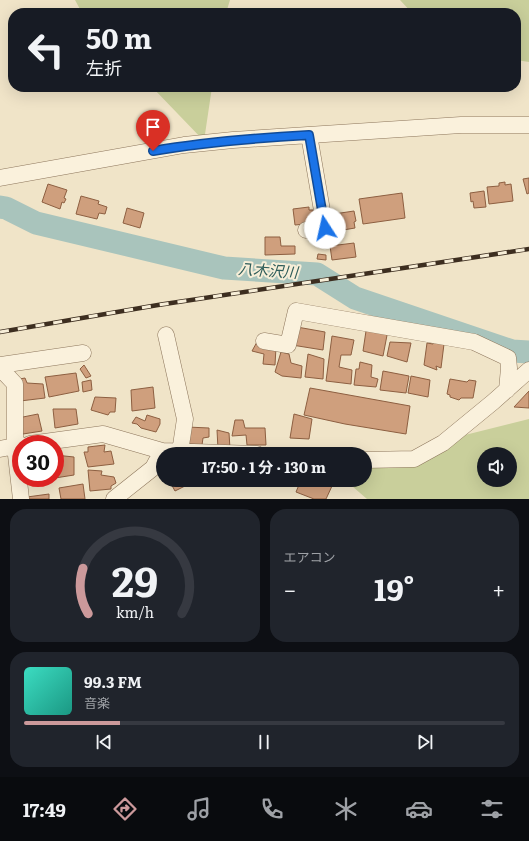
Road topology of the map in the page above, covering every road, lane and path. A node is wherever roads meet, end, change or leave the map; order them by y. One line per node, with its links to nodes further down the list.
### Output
1 (529, 125): 2 (street)
2 (309, 135): 3 (street); 4 (street)
3 (0, 178)
4 (306, 230)
5 (166, 334): 14 (street)
6 (264, 341): 11 (street)
7 (83, 353): 8 (street)
8 (0, 365)
9 (0, 368): 12 (street)
10 (529, 370): 11 (street)
11 (507, 390): 16 (street)
12 (17, 435)
13 (64, 440): 15 (street)
14 (181, 447)
15 (156, 449)
16 (372, 460)
17 (156, 462): 20 (street)
18 (20, 487): 19 (street)
19 (21, 499)
20 (114, 499)

